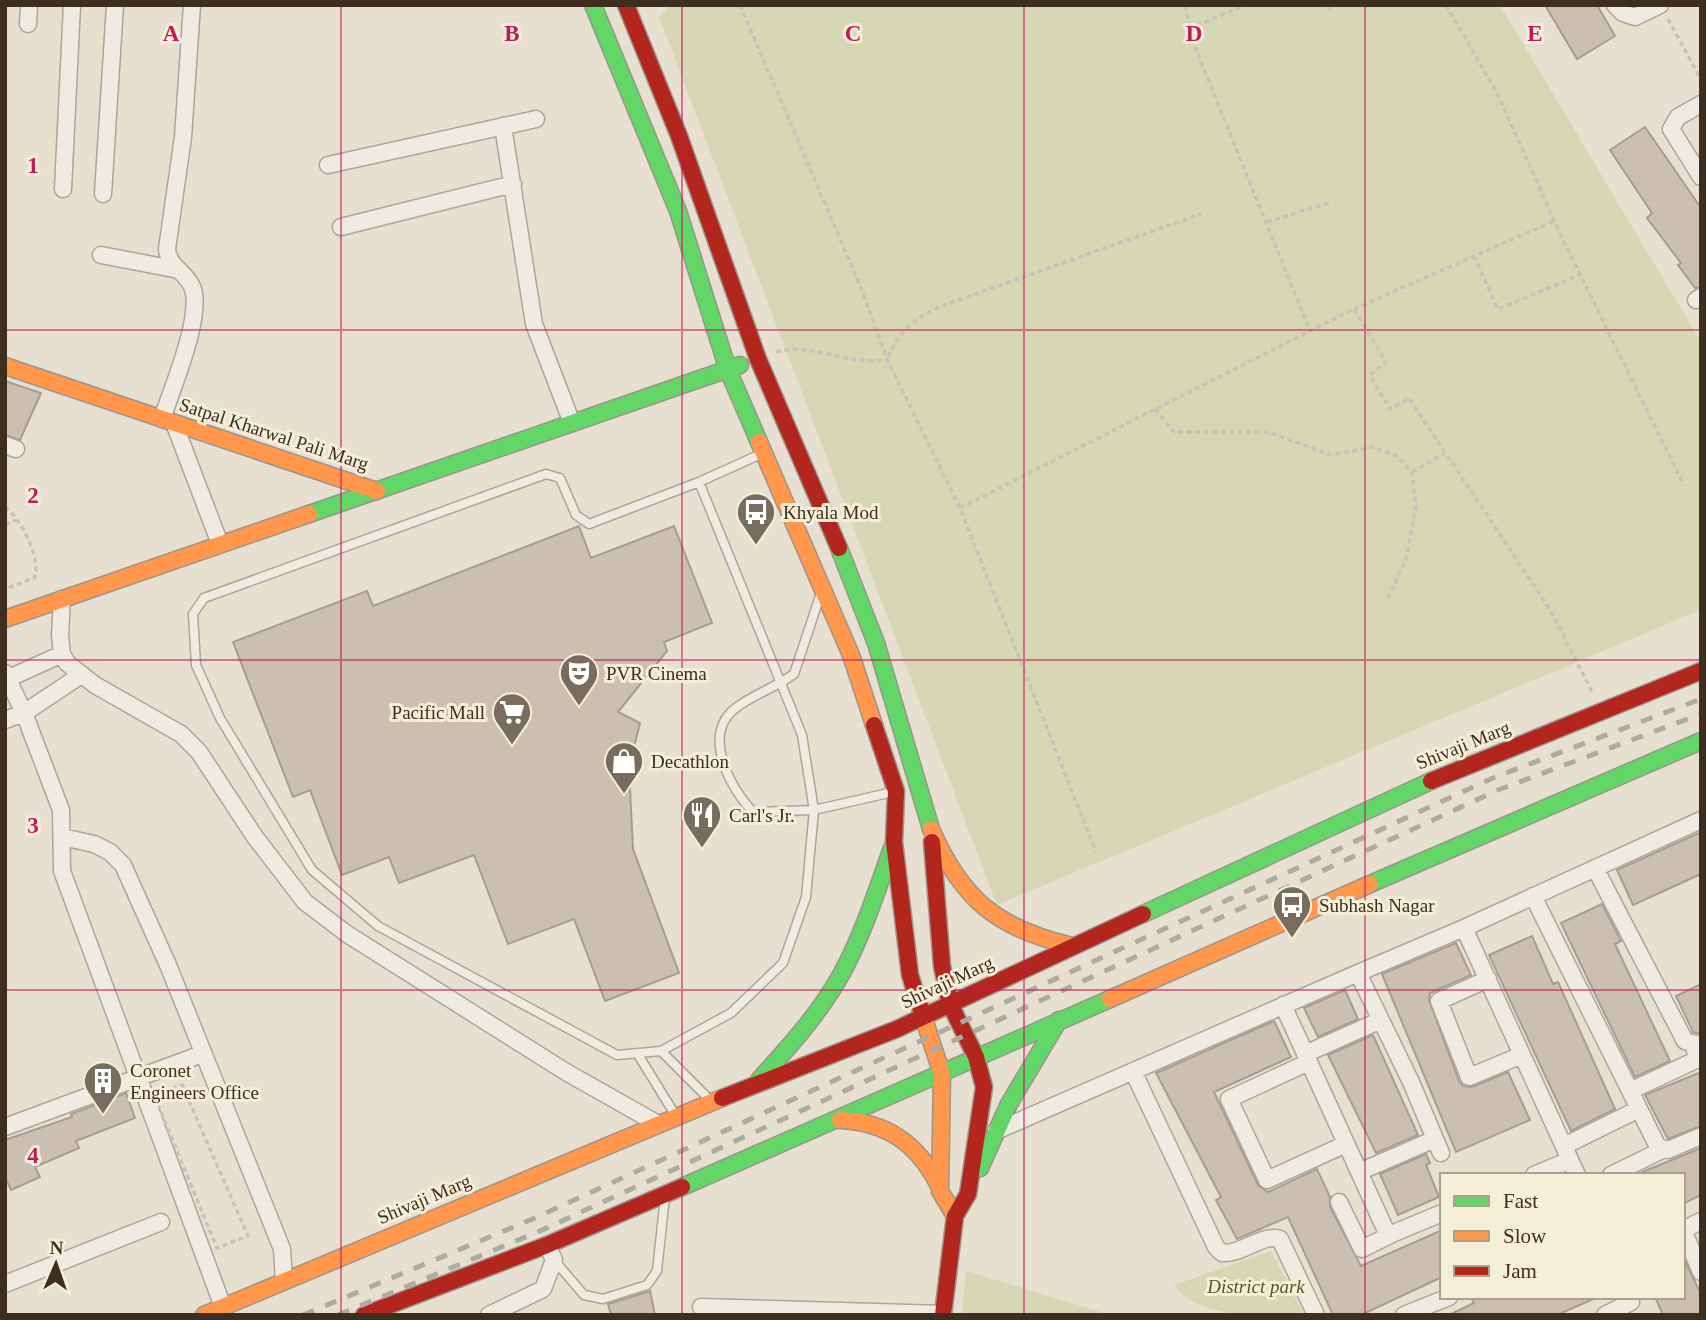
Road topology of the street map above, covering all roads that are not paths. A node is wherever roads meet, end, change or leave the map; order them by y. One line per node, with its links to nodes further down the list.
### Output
1 (29, 5): 9 (street)
2 (72, 5): 16 (street)
3 (115, 5): 17 (street)
4 (192, 5): 20 (street)
5 (593, 5): 23 (street)
6 (626, 5): 21 (street)
7 (1615, 5): 8 (street)
8 (1660, 5)
9 (28, 24)
10 (1701, 104): 14 (street)
11 (536, 119): 12 (street)
12 (503, 126): 13 (street); 15 (street)
13 (328, 165)
14 (1701, 177)
15 (513, 184): 18 (street); 25 (street)
16 (63, 189)
17 (103, 194)
18 (341, 227)
19 (101, 255): 20 (street)
20 (179, 270): 24 (street)
21 (758, 359): 23 (street, Satpal Kharwal Pali Marg); 44 (street)
22 (5, 366): 24 (street, Satpal Kharwal Pali Marg)
23 (728, 370): 25 (street, Satpal Kharwal Pali Marg); 26 (street)
24 (168, 421): 28 (street, Satpal Kharwal Pali Marg); 29 (street)
25 (572, 424): 28 (street, Satpal Kharwal Pali Marg)
26 (764, 452): 27 (lane); 30 (street)
27 (699, 482): 37 (lane); 60 (lane)
28 (377, 491): 29 (street)
29 (220, 544): 31 (street)
30 (822, 590): 37 (lane); 41 (street)
31 (62, 599): 32 (street); 33 (street)
32 (5, 619)
33 (62, 654): 35 (street); 36 (street)
34 (1701, 671): 50 (street, Shivaji Marg)
35 (81, 675): 38 (street); 74 (street)
36 (6, 677): 38 (street)
37 (779, 685): 42 (lane); 42 (lane)
38 (24, 713): 39 (street); 45 (street)
39 (5, 720)
40 (1701, 741): 56 (street)
41 (896, 792): 42 (lane); 46 (street)
42 (814, 810): 59 (lane)
43 (1701, 820): 47 (street)
44 (930, 828): 50 (street); 53 (street)
45 (62, 837): 61 (street); 67 (street)
46 (894, 842): 55 (street); 68 (street)
47 (1595, 868): 48 (street); 58 (street)
48 (1533, 896): 49 (street); 69 (street)
49 (1464, 928): 51 (street); 52 (street)
50 (1072, 946): 53 (street, Shivaji Marg)
51 (1358, 973): 54 (street); 57 (street)
52 (1488, 979): 62 (street); 62 (street)
53 (950, 1004): 55 (street, Shivaji Marg); 63 (street)
54 (1283, 1005): 64 (street); 65 (street)
55 (922, 1015): 66 (street); 68 (street, Shivaji Marg)
56 (1059, 1020): 63 (street); 76 (street)
57 (1381, 1020): 64 (street); 81 (street)
58 (1697, 1045): 69 (street)
59 (661, 1051): 60 (lane); 70 (lane)
60 (637, 1053): 72 (lane)
61 (202, 1054): 67 (street); 98 (street)
62 (1522, 1055): 80 (street)
63 (976, 1057): 66 (street); 85 (street)
64 (1307, 1058): 78 (street); 78 (street)
65 (1133, 1071): 76 (street); 109 (street)
66 (942, 1074): 73 (street); 84 (street)
67 (136, 1077): 75 (street); 101 (street)
68 (755, 1085): 70 (street, Shivaji Marg)
69 (1630, 1091): 71 (street)
70 (713, 1102): 72 (street, Shivaji Marg)
71 (1639, 1109): 79 (street); 80 (street)
72 (676, 1116): 74 (street, Shivaji Marg)
73 (832, 1120): 84 (street); 86 (street)
74 (658, 1124): 98 (street, Shivaji Marg)
75 (5, 1127)
76 (996, 1131): 85 (street)
77 (1701, 1136): 79 (street)
78 (1346, 1144): 81 (street)
79 (1662, 1150): 83 (street)
80 (1570, 1160): 82 (street)
81 (1359, 1172): 93 (street)
82 (1539, 1173)
83 (1615, 1173)
84 (940, 1191): 89 (street)
85 (968, 1194): 89 (street)
86 (665, 1195): 95 (street); 96 (lane)
87 (1339, 1202): 93 (street)
88 (1440, 1214): 93 (street)
89 (955, 1216): 105 (street)
90 (1701, 1221): 92 (street)
91 (162, 1222): 99 (street)
92 (1685, 1229)
93 (1392, 1234)
94 (1685, 1235): 97 (street)
95 (547, 1245): 96 (street); 108 (street)
96 (554, 1260): 104 (street)
97 (1701, 1272)
98 (284, 1281): 101 (street, Shivaji Marg)
99 (5, 1284)
100 (1444, 1299): 110 (street)
101 (230, 1304): 106 (street, Shivaji Marg); 107 (street)
102 (1632, 1305): 111 (street)
103 (701, 1307): 105 (street)
104 (494, 1314)
105 (944, 1314)
106 (204, 1315)
107 (246, 1315)
108 (364, 1315)
109 (1316, 1315)
110 (1404, 1315)
111 (1605, 1315)

